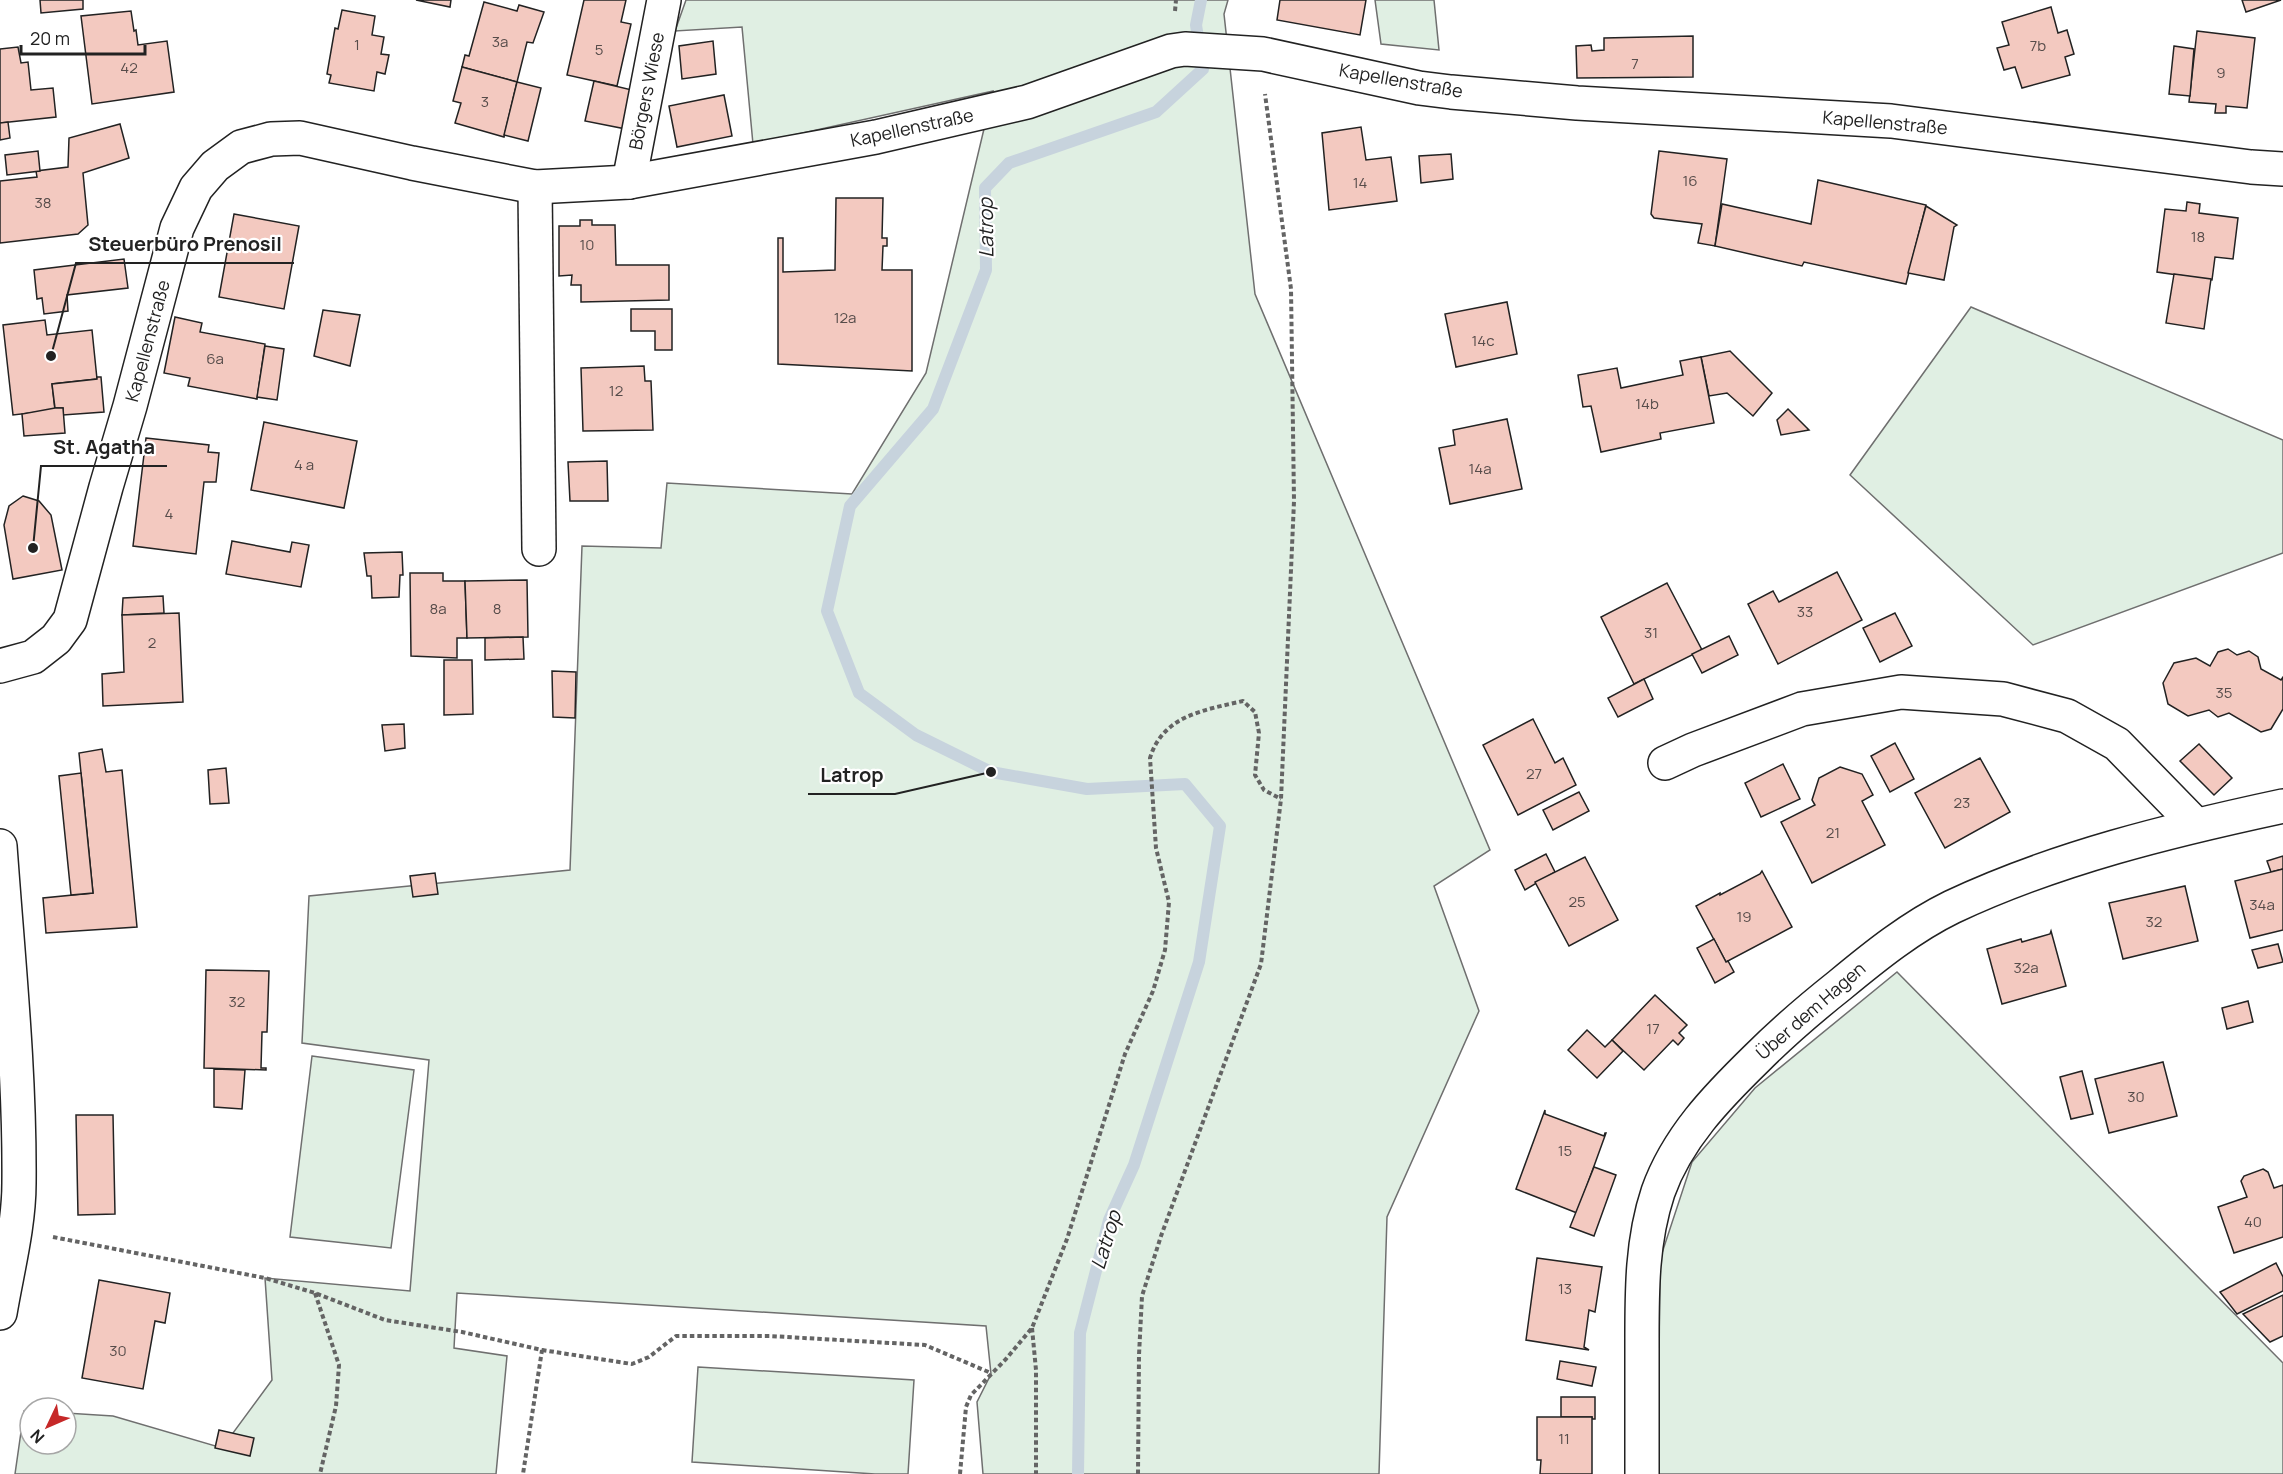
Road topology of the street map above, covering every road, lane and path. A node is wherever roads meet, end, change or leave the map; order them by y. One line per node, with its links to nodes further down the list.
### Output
1 (664, 0): 4 (street, Börgers Wiese)
2 (1250, 53): 3 (street, Kapellenstraße); 4 (street, Kapellenstraße); 9 (path)
3 (2283, 169)
4 (629, 182): 5 (street, Kapellenstraße)
5 (535, 187): 6 (street); 7 (street, Kapellenstraße)
6 (539, 549)
7 (0, 666)
8 (1665, 764): 11 (street)
9 (1281, 799): 16 (path); 23 (path)
10 (2283, 806): 11 (street, Über dem Hagen)
11 (2196, 825): 24 (street, Über dem Hagen)
12 (0, 846): 13 (street)
13 (14, 1229): 14 (path); 15 (street)
14 (315, 1293): 17 (path); 19 (path)
15 (0, 1313)
16 (1032, 1328): 18 (path); 22 (path)
17 (542, 1350): 18 (path); 20 (path)
18 (991, 1374): 21 (path)
19 (320, 1474)
20 (524, 1474)
21 (960, 1474)
22 (1035, 1474)
23 (1138, 1474)
24 (1642, 1474)

